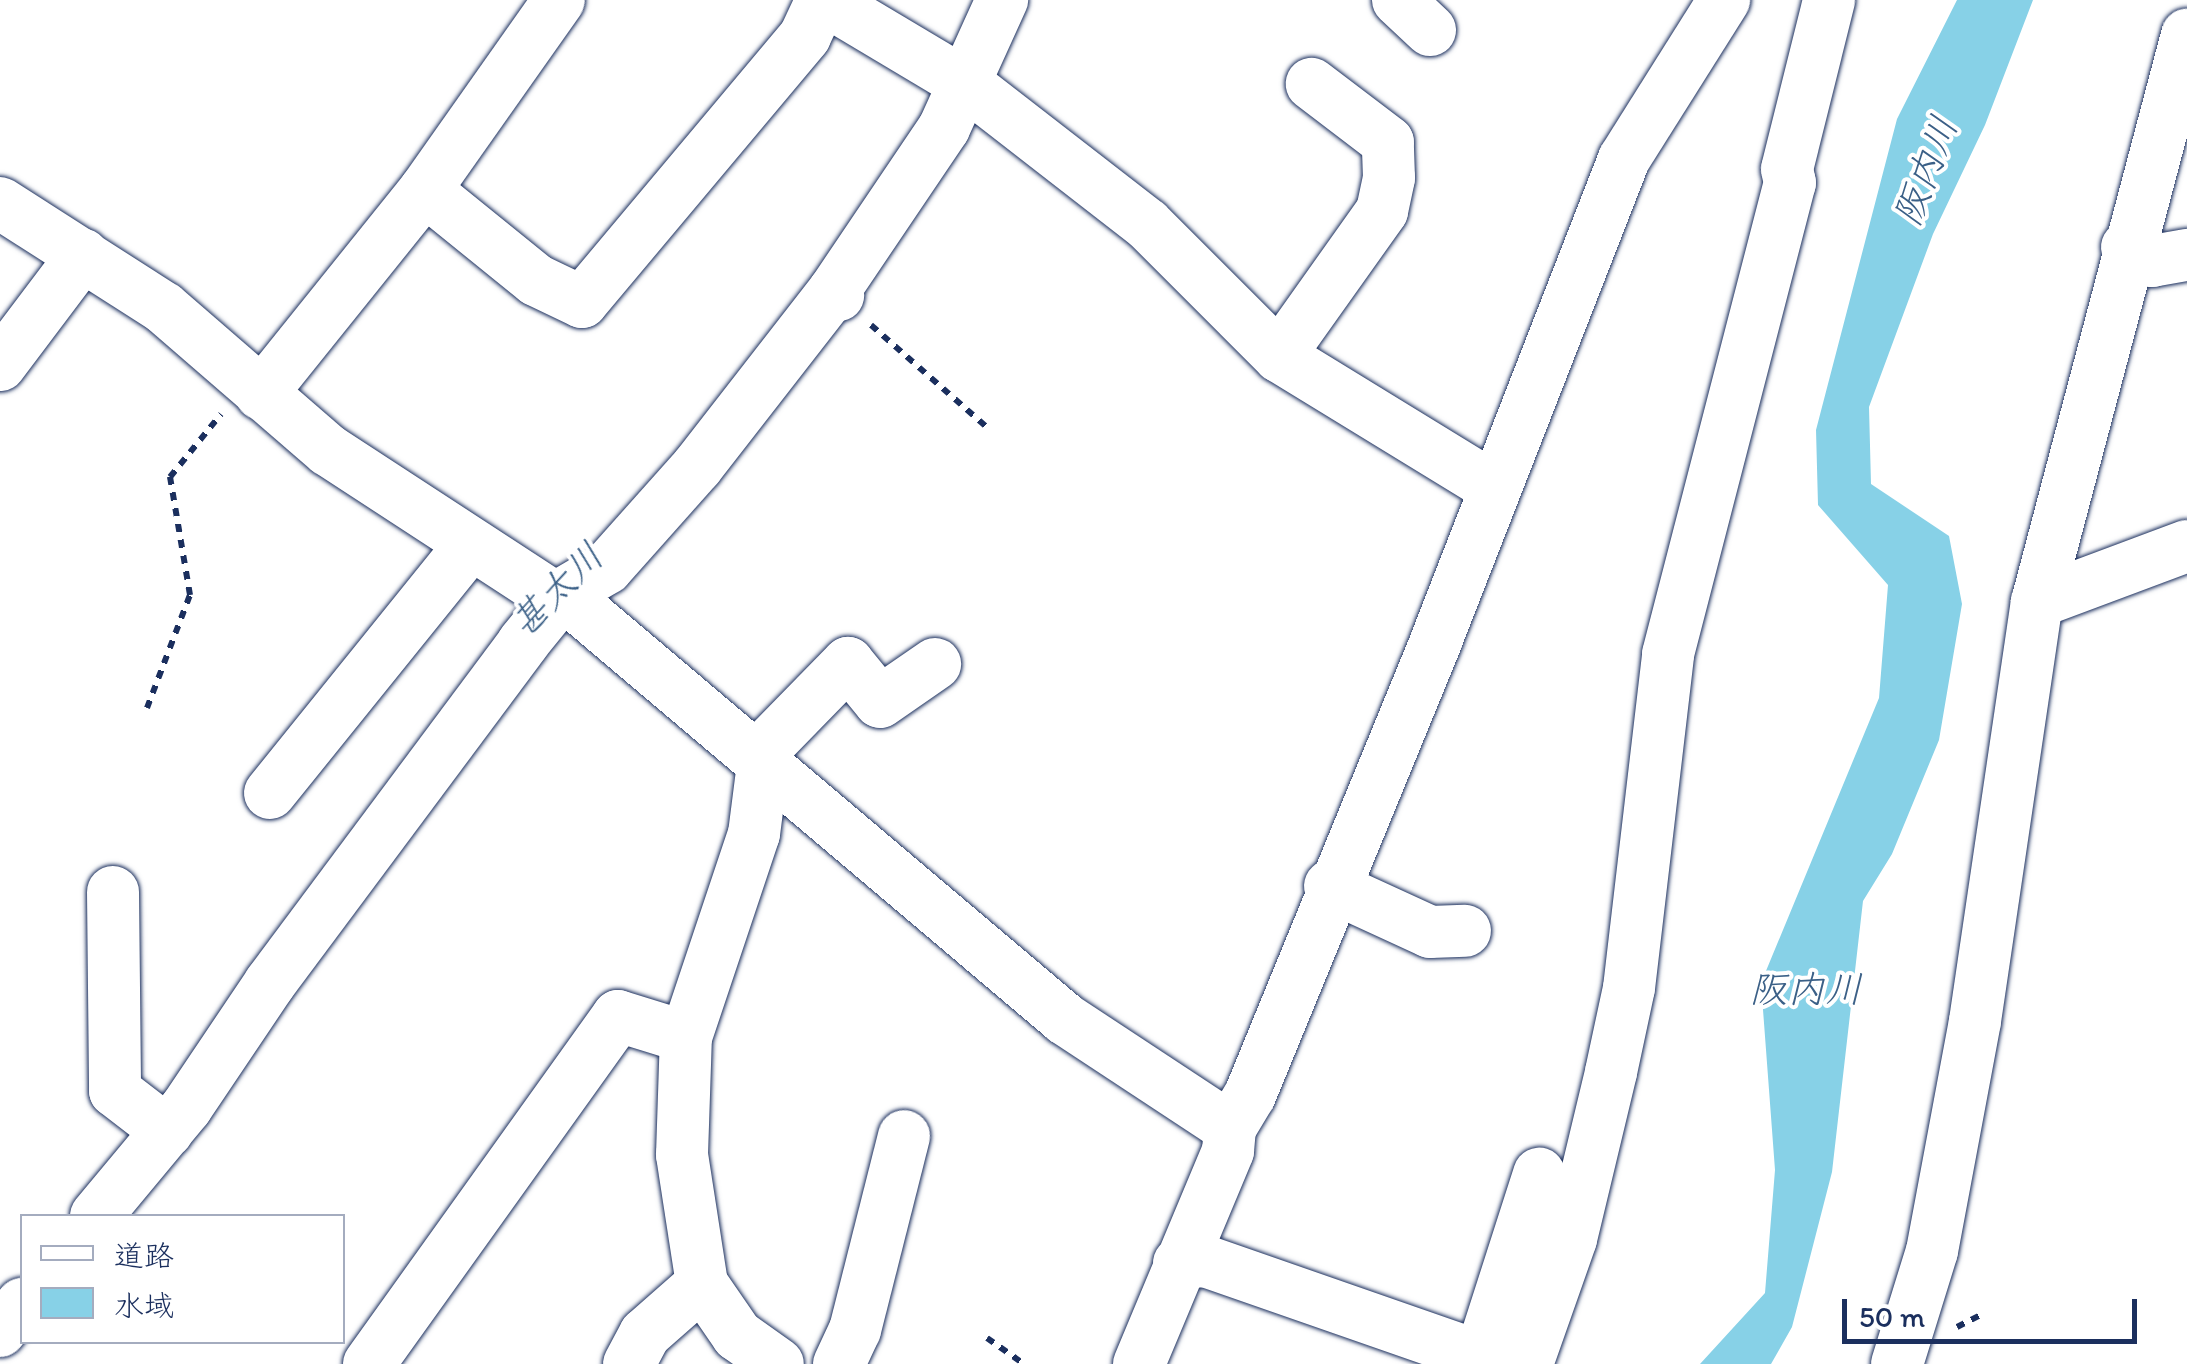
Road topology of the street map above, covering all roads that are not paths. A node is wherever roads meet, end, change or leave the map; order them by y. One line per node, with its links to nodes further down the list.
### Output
1 (559, 0): 9 (street)
2 (823, 0): 8 (street); 9 (street)
3 (1002, 0): 8 (street)
4 (1724, 0): 17 (street)
5 (1829, 0): 38 (street)
6 (2187, 35): 11 (street)
7 (1312, 84): 14 (street)
8 (971, 88): 14 (street); 21 (street)
9 (424, 190): 16 (street)
10 (0, 202): 12 (street)
11 (2127, 247): 13 (street); 20 (street)
12 (84, 255): 15 (street); 16 (street)
13 (2187, 255)
14 (1279, 356): 17 (street)
15 (0, 365)
16 (255, 389): 18 (street)
17 (1494, 488): 25 (street)
18 (471, 544): 21 (street); 24 (street)
19 (2181, 561): 20 (street)
20 (2037, 602): 44 (street)
21 (572, 603): 23 (street); 30 (street)
22 (934, 664): 23 (street)
23 (762, 765): 28 (street); 29 (street)
24 (270, 794)
25 (1330, 886): 27 (street); 29 (street)
26 (113, 892): 30 (street)
27 (1464, 931)
28 (686, 1037): 35 (street); 39 (street)
29 (1230, 1128): 34 (street)
30 (168, 1130): 33 (street)
31 (904, 1136): 42 (street)
32 (1539, 1174): 38 (street)
33 (98, 1214)
34 (1179, 1263): 38 (street); 43 (street)
35 (702, 1284): 40 (street); 41 (street)
36 (20, 1307): 37 (street)
37 (0, 1332)
38 (1495, 1362)
39 (369, 1364)
40 (630, 1364)
41 (778, 1364)
42 (839, 1364)
43 (1139, 1364)
44 (1898, 1364)

